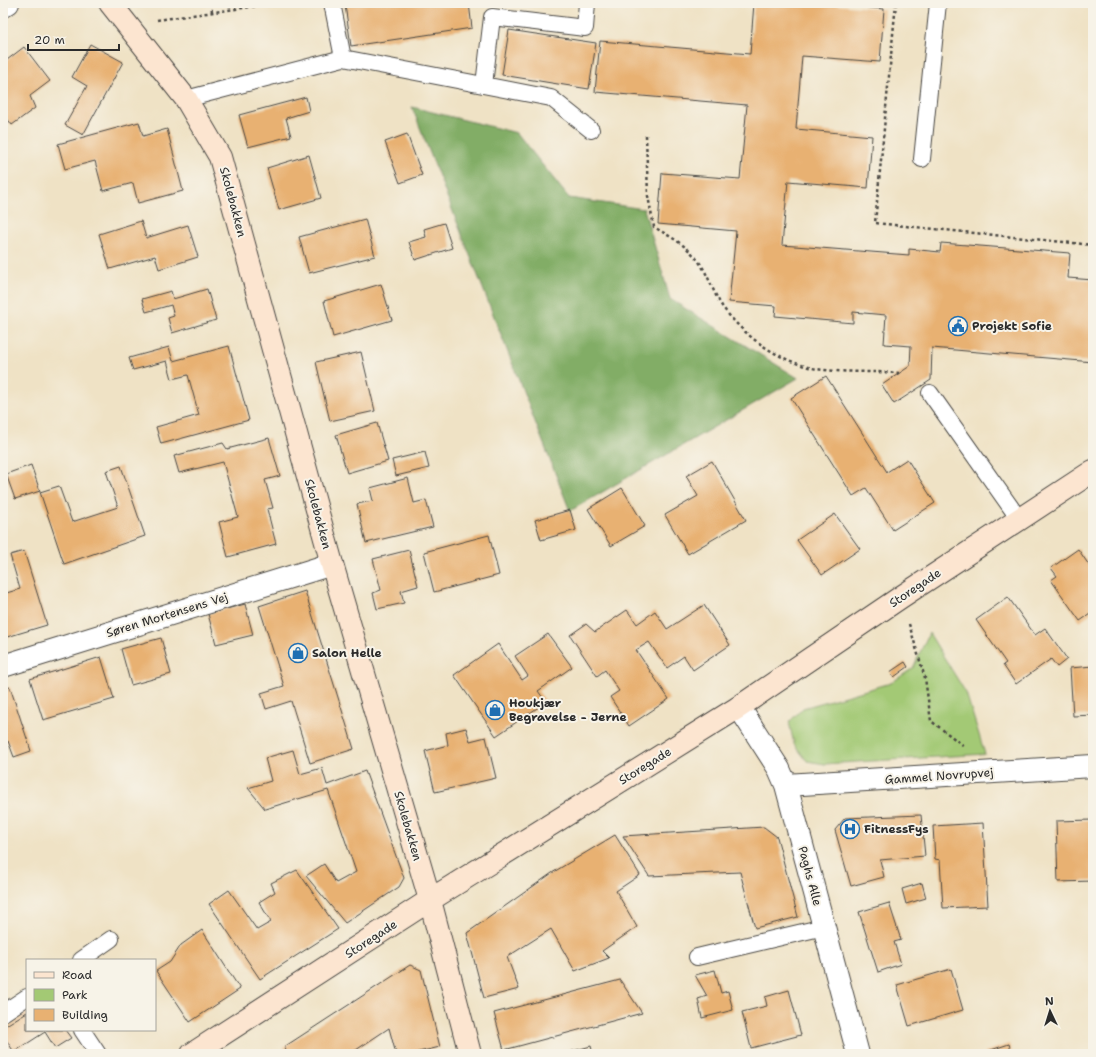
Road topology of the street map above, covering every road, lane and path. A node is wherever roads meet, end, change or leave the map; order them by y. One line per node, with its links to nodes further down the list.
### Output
1 (8, 3): 8 (street)
2 (110, 3): 10 (street, Skolebakken)
3 (211, 3): 9 (path)
4 (278, 3): 9 (path)
5 (332, 3): 11 (lane)
6 (587, 3): 12 (lane)
7 (938, 3): 16 (lane)
8 (3, 6)
9 (212, 12): 10 (path)
10 (127, 24): 13 (street, Skolebakken)
11 (343, 58): 12 (lane); 13 (lane)
12 (484, 84): 14 (lane)
13 (186, 99): 21 (street, Skolebakken)
14 (591, 130)
15 (646, 135): 17 (path)
16 (922, 159)
17 (899, 373)
18 (930, 393): 20 (lane)
19 (1093, 471): 20 (street, Storegade)
20 (1019, 519): 22 (street, Storegade)
21 (332, 564): 23 (street, Søren Mortensens Vej); 28 (street, Skolebakken)
22 (901, 597): 24 (street, Storegade); 26 (path)
23 (3, 666)
24 (739, 707): 27 (street, Paghs Alle); 28 (street, Storegade)
25 (1093, 766): 26 (street, Gammel Novrupvej)
26 (974, 773): 27 (street, Gammel Novrupvej)
27 (786, 785): 29 (street, Paghs Alle)
28 (430, 900): 37 (street, Storegade); 38 (street, Skolebakken)
29 (824, 927): 31 (lane); 39 (street, Paghs Alle)
30 (111, 939): 32 (lane)
31 (697, 958)
32 (82, 959)
33 (26, 998): 34 (lane)
34 (3, 1013)
35 (88, 1032): 36 (lane)
36 (98, 1054)
37 (192, 1054)
38 (470, 1054)
39 (858, 1054)

